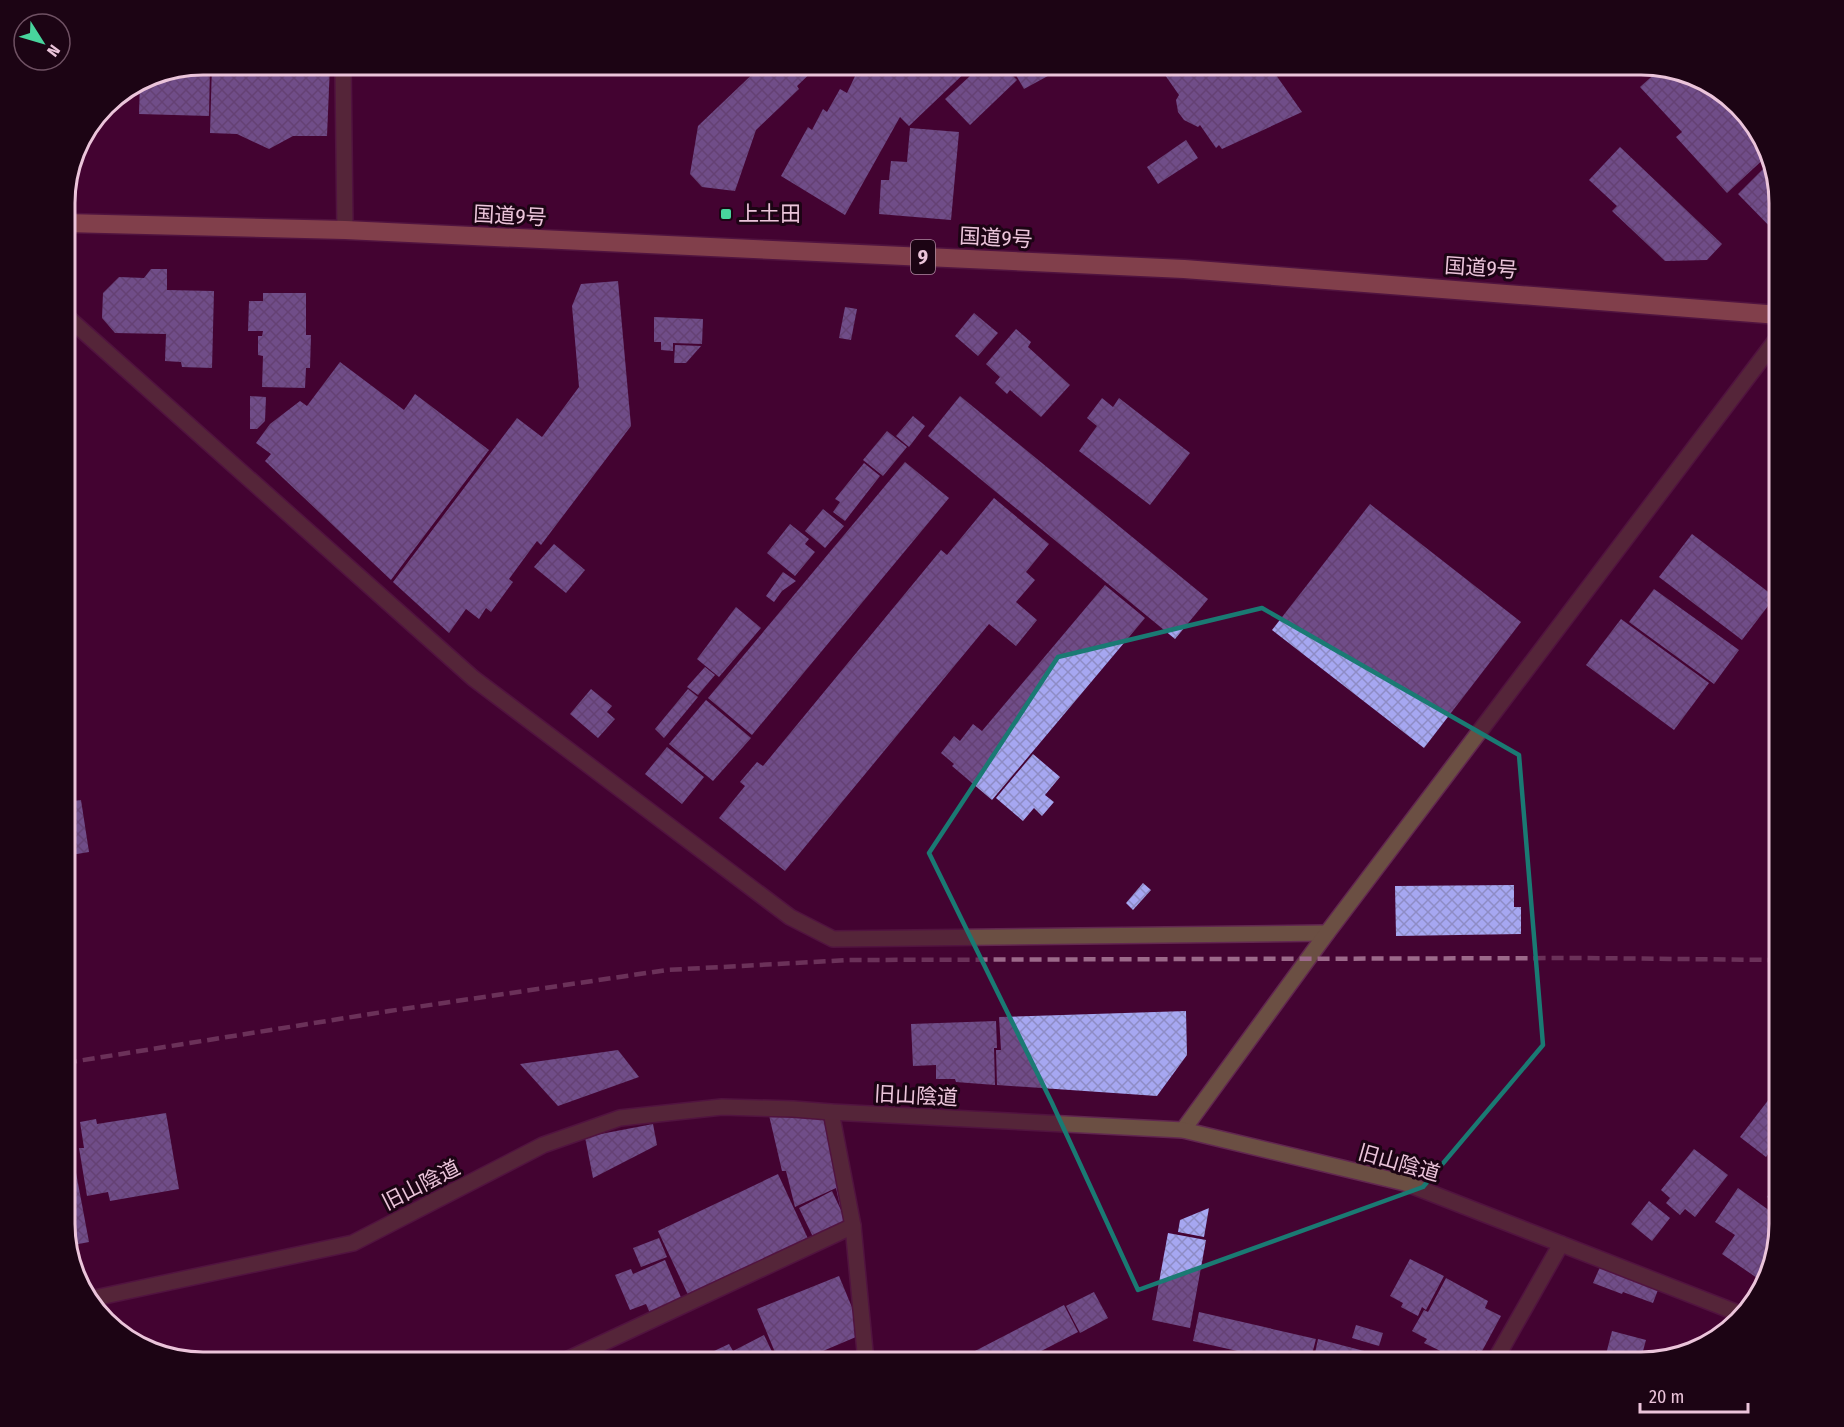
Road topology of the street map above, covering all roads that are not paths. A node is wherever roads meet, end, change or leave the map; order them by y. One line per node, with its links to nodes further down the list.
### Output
1 (343, 75): 3 (street)
2 (75, 223): 3 (highway, 国道9号 / 9)
3 (345, 230): 4 (highway, 国道9号 / 9)
4 (1769, 314)
5 (75, 324): 7 (street)
6 (1769, 349): 7 (street)
7 (1327, 933): 9 (street)
8 (831, 1112): 9 (street, 旧山陰道); 10 (street); 12 (street, 旧山陰道)
9 (1183, 1130): 11 (street, 旧山陰道)
10 (853, 1226): 14 (street); 15 (street)
11 (1561, 1244): 13 (street, 旧山陰道); 16 (street)
12 (99, 1297)
13 (1734, 1311)
14 (583, 1352)
15 (865, 1352)
16 (1500, 1352)

